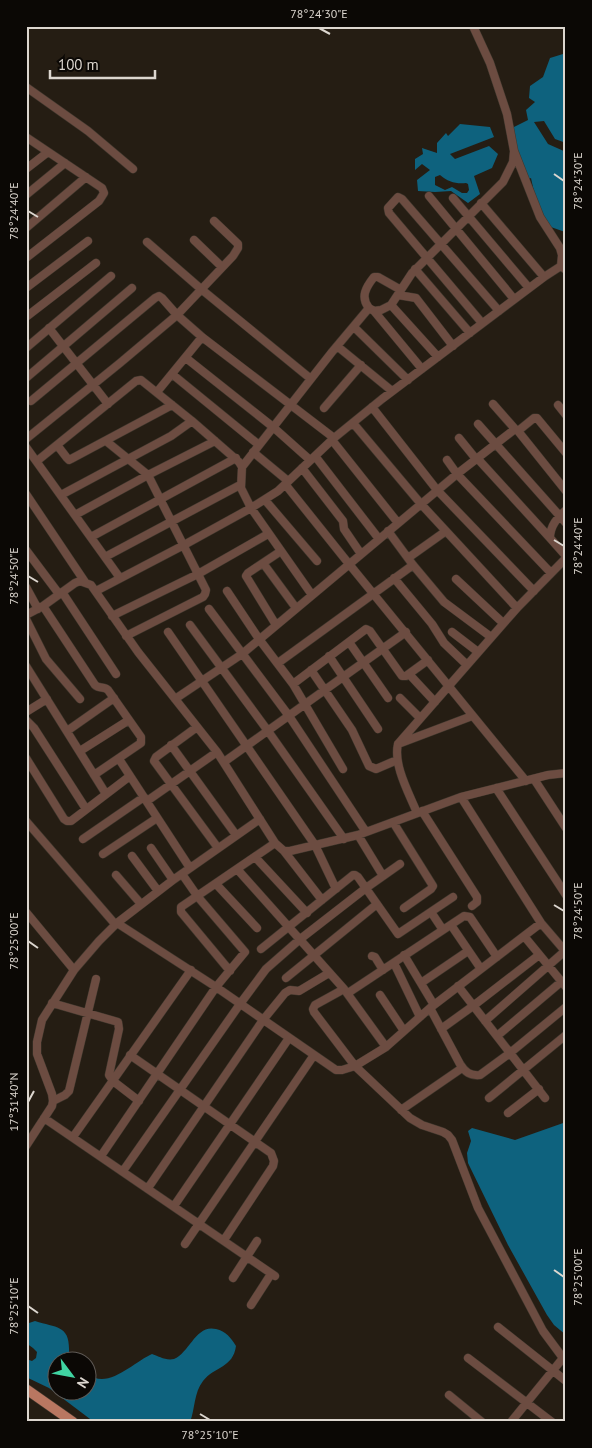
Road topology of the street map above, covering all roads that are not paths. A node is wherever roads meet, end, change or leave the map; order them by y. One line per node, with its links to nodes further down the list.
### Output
1 (473, 26): 4 (street)
2 (26, 87): 8 (street)
3 (26, 137): 5 (street)
4 (514, 151): 13 (street); 26 (street)
5 (48, 152): 6 (street); 7 (street)
6 (66, 163): 9 (street); 10 (street)
7 (26, 169)
8 (133, 169)
9 (86, 177): 16 (street); 23 (street)
10 (26, 195)
11 (429, 196): 17 (street)
12 (453, 198): 14 (street)
13 (481, 203): 14 (street); 29 (street)
14 (468, 216): 17 (street); 32 (street)
15 (214, 221): 25 (street)
16 (26, 228)
17 (455, 229): 21 (street); 35 (street)
18 (194, 240): 25 (street)
19 (88, 241): 30 (street)
20 (147, 242): 33 (street)
21 (441, 243): 22 (street); 22 (street); 38 (street)
22 (428, 257): 27 (street); 41 (street)
23 (26, 258)
24 (96, 262): 40 (street)
25 (222, 267): 33 (street)
26 (563, 268): 29 (street)
27 (416, 269): 34 (street); 44 (street)
28 (111, 276): 43 (street)
29 (544, 277): 32 (street)
30 (26, 288)
31 (132, 288): 46 (street)
32 (530, 288): 35 (street)
33 (201, 289): 39 (street); 57 (street)
34 (400, 293): 36 (street); 37 (street); 48 (street)
35 (514, 299): 38 (street)
36 (391, 305): 37 (street); 50 (street)
37 (372, 310): 42 (street); 54 (street)
38 (499, 311): 41 (street)
39 (177, 315): 45 (street); 52 (street); 59 (street)
40 (26, 317)
41 (482, 323): 44 (street)
42 (354, 327): 47 (street); 58 (street)
43 (49, 328): 46 (street); 49 (street)
44 (470, 332): 48 (street)
45 (202, 337): 51 (street); 66 (street)
46 (64, 346): 52 (street); 56 (street)
47 (337, 346): 53 (street); 57 (street)
48 (453, 346): 50 (street)
49 (26, 348)
50 (438, 357): 54 (street)
51 (186, 358): 55 (street); 74 (street)
52 (77, 364): 59 (street); 62 (street)
53 (361, 365): 60 (street); 69 (street)
54 (422, 369): 58 (street)
55 (172, 374): 61 (street); 81 (street)
56 (26, 378)
57 (311, 379): 66 (street)
58 (408, 380): 60 (street)
59 (93, 385): 63 (street); 77 (street)
60 (392, 391): 68 (street)
61 (156, 392): 63 (street); 65 (street)
62 (31, 401)
63 (108, 404): 83 (street)
64 (493, 404): 75 (street)
65 (172, 405): 71 (street); 79 (street)
66 (290, 405): 74 (street); 78 (street)
67 (558, 405): 70 (street)
68 (372, 407): 72 (street); 99 (street)
69 (324, 408)
70 (566, 415)
71 (192, 421): 80 (street); 90 (street)
72 (354, 423): 78 (street); 105 (street)
73 (478, 424): 82 (street)
74 (273, 427): 81 (street); 88 (street)
75 (516, 430): 82 (street); 86 (street); 100 (street)
76 (459, 438): 89 (street)
77 (26, 439)
78 (333, 439): 88 (street); 110 (street)
79 (106, 440): 83 (street); 90 (street)
80 (215, 441): 87 (street); 96 (street)
81 (259, 444): 85 (street)
82 (495, 444): 89 (street); 107 (street)
83 (57, 445): 92 (street)
84 (26, 447): 92 (street)
85 (253, 452): 93 (street); 97 (street)
86 (566, 453)
87 (236, 458): 93 (street); 103 (street)
88 (312, 458): 94 (street); 117 (street)
89 (477, 458): 95 (street); 116 (street)
90 (129, 459): 96 (street); 102 (street)
91 (447, 460): 95 (street)
92 (37, 461): 102 (street)
93 (242, 467): 98 (street)
94 (302, 468): 97 (street); 121 (street)
95 (457, 474): 99 (street); 128 (street)
96 (148, 475): 103 (street); 108 (street)
97 (287, 483): 104 (street); 127 (street)
98 (240, 485): 106 (street); 109 (street)
99 (437, 490): 105 (street); 136 (street)
100 (566, 491)
101 (26, 494): 133 (street)
102 (61, 495): 108 (street)
103 (160, 499): 109 (street); 115 (street)
104 (265, 500): 106 (street); 124 (street)
105 (421, 504): 110 (street); 113 (street)
106 (251, 508): 114 (street); 118 (street)
107 (563, 513): 111 (street); 116 (street)
108 (75, 515): 115 (street)
109 (171, 521): 118 (street); 122 (street)
110 (398, 523): 112 (street)
111 (566, 523)
112 (388, 531): 117 (street); 125 (street)
113 (446, 531): 125 (street); 143 (street)
114 (268, 534): 120 (street); 129 (street)
115 (91, 537): 122 (street)
116 (550, 538): 123 (street)
117 (379, 539): 121 (street)
118 (184, 545): 129 (street); 130 (street)
119 (26, 550): 138 (street)
120 (280, 551): 126 (street); 140 (street)
121 (361, 554): 127 (street)
122 (106, 557): 130 (street)
123 (566, 557): 128 (street)
124 (317, 561)
125 (411, 561): 131 (street); 154 (street)
126 (263, 563): 142 (street); 149 (street)
127 (348, 564): 139 (street); 140 (street)
128 (551, 573): 136 (street)
129 (198, 574): 145 (street); 153 (street)
130 (120, 578): 135 (street)
131 (394, 578): 139 (street); 164 (street)
132 (456, 579): 147 (street)
133 (85, 582): 135 (street); 138 (street)
134 (26, 587): 141 (street)
135 (96, 591): 145 (street)
136 (534, 591): 143 (street)
137 (226, 592): 155 (street)
138 (61, 593): 141 (street); 168 (street)
139 (373, 594): 151 (street); 162 (street)
140 (312, 595): 142 (street)
141 (40, 607): 146 (street); 176 (street)
142 (296, 608): 149 (street)
143 (517, 608): 147 (street)
144 (209, 609): 159 (street)
145 (112, 616): 153 (street)
146 (26, 617): 180 (street)
147 (503, 623): 154 (street)
148 (190, 625): 166 (street)
149 (276, 625): 155 (street)
150 (168, 632): 172 (street)
151 (406, 632): 157 (street); 161 (street)
152 (452, 632): 158 (street)
153 (126, 636): 181 (street)
154 (491, 637): 158 (street)
155 (259, 639): 159 (street); 162 (street)
156 (349, 642): 157 (street); 160 (street); 163 (street)
157 (383, 649): 163 (street); 169 (street)
158 (478, 652): 164 (street)
159 (242, 654): 166 (street); 185 (street)
160 (329, 656): 167 (street); 170 (street)
161 (428, 660): 169 (street); 174 (street)
162 (278, 663): 173 (street)
163 (364, 663): 170 (street); 177 (street)
164 (467, 665): 174 (street)
165 (26, 666): 171 (street)
166 (221, 668): 172 (street); 193 (street)
167 (311, 670): 173 (street); 175 (street)
168 (116, 674)
169 (409, 674): 182 (street)
170 (343, 678): 175 (street); 191 (street)
171 (30, 679): 179 (street)
172 (202, 680): 181 (street); 196 (street)
173 (293, 684): 183 (street)
174 (448, 687): 182 (street); 186 (street)
175 (326, 690): 183 (street); 201 (street)
176 (114, 698): 189 (street); 192 (street)
177 (388, 698)
178 (400, 698): 187 (street)
179 (48, 699): 184 (street); 192 (street)
180 (80, 699)
181 (175, 699): 190 (street)
182 (435, 702): 187 (street)
183 (306, 705): 185 (street); 203 (street)
184 (26, 712)
185 (289, 716): 193 (street); 221 (street)
186 (472, 716): 194 (street); 208 (street)
187 (420, 718): 194 (street)
188 (26, 720): 214 (street)
189 (129, 720): 197 (street); 200 (street)
190 (197, 727): 195 (street); 198 (street)
191 (378, 729)
192 (67, 730): 197 (street)
193 (268, 731): 196 (street); 225 (street)
194 (398, 744): 201 (street)
195 (172, 746): 204 (street); 209 (street)
196 (247, 746): 202 (street); 227 (street)
197 (80, 751): 206 (street)
198 (217, 752): 202 (street); 204 (street)
199 (26, 758): 214 (street)
200 (119, 759): 206 (street); 207 (street)
201 (397, 760): 215 (street)
202 (224, 762): 217 (street)
203 (344, 769)
204 (190, 771): 209 (street); 223 (street)
205 (566, 773): 208 (street)
206 (94, 775): 211 (street)
207 (130, 776): 211 (street); 213 (street)
208 (530, 780): 210 (street); 220 (street)
209 (171, 784): 213 (street); 229 (street)
210 (496, 788): 212 (street); 245 (street)
211 (106, 794): 214 (street)
212 (461, 797): 215 (street); 256 (street)
213 (145, 799): 216 (street); 224 (street)
214 (86, 809)
215 (419, 812): 219 (street); 251 (street)
216 (158, 818): 231 (street); 235 (street)
217 (260, 819): 223 (street); 226 (street)
218 (26, 822): 257 (street)
219 (393, 822): 221 (street); 252 (street)
220 (566, 828)
221 (366, 832): 222 (street)
222 (358, 835): 225 (street); 239 (street)
223 (236, 836): 229 (street)
224 (83, 838)
225 (344, 839): 227 (street)
226 (275, 842): 230 (street); 233 (street)
227 (316, 845): 230 (street); 243 (street)
228 (151, 848): 240 (street)
229 (218, 848): 235 (street)
230 (284, 851): 248 (street)
231 (103, 854)
232 (132, 856): 244 (street)
233 (255, 857): 236 (street); 255 (street)
234 (400, 864): 239 (street)
235 (190, 868): 237 (street)
236 (237, 869): 241 (street); 260 (street)
237 (182, 874): 240 (street); 246 (street)
238 (116, 875): 249 (street)
239 (383, 876): 242 (street)
240 (173, 880): 244 (street)
241 (216, 884): 246 (street); 259 (street)
242 (366, 888): 243 (street); 250 (street); 263 (street)
243 (336, 889): 248 (street)
244 (158, 891): 249 (street)
245 (566, 895)
246 (198, 897): 277 (street); 277 (street)
247 (453, 897): 254 (street)
248 (322, 900): 255 (street)
249 (141, 904): 257 (street)
250 (377, 904): 254 (street); 267 (street)
251 (472, 906)
252 (404, 908)
253 (26, 912): 275 (street)
254 (430, 912): 261 (street)
255 (307, 913): 260 (street)
256 (541, 923): 262 (street); 266 (street)
257 (116, 924): 275 (street); 276 (street)
258 (451, 925): 261 (street); 265 (street); 271 (street)
259 (257, 928)
260 (288, 928): 263 (street); 264 (street)
261 (443, 930): 268 (street)
262 (524, 936): 269 (street); 271 (street)
263 (299, 940): 267 (street); 289 (street)
264 (261, 949)
265 (468, 951): 274 (street); 282 (street)
266 (565, 952): 273 (street)
267 (314, 955): 279 (street); 280 (street)
268 (404, 955): 272 (street); 282 (street)
269 (539, 955): 273 (street); 291 (street)
270 (372, 956): 278 (street)
271 (497, 957): 274 (street)
272 (394, 963): 278 (street); 294 (street)
273 (548, 966): 283 (street); 296 (street)
274 (481, 969): 284 (street)
275 (74, 970): 288 (street)
276 (191, 970): 285 (street); 305 (street)
277 (230, 970): 285 (street)
278 (383, 970): 286 (street)
279 (329, 973): 286 (street); 295 (street)
280 (286, 978)
281 (96, 979): 293 (street)
282 (421, 983): 290 (street)
283 (564, 985): 299 (street)
284 (458, 986): 290 (street); 291 (street)
285 (216, 987): 289 (street); 309 (street)
286 (346, 991): 302 (street); 306 (street)
287 (380, 995): 298 (street)
288 (52, 1003): 293 (street); 315 (street)
289 (240, 1004): 295 (street); 312 (street)
290 (432, 1006): 294 (street); 297 (street)
291 (473, 1006): 296 (street); 297 (street)
292 (566, 1007): 303 (street)
293 (87, 1013): 310 (street); 315 (street)
294 (420, 1017): 298 (street)
295 (263, 1020): 301 (street); 317 (street)
296 (485, 1021): 299 (street)
297 (441, 1029): 307 (street)
298 (404, 1031): 302 (street)
299 (497, 1036): 303 (street)
300 (566, 1036): 308 (street)
301 (289, 1038): 304 (street); 321 (street)
302 (386, 1046): 306 (street)
303 (510, 1053): 307 (street); 308 (street)
304 (314, 1055): 306 (street); 323 (street)
305 (130, 1056): 309 (street); 310 (street)
306 (355, 1066): 318 (street)
307 (462, 1068): 318 (street)
308 (523, 1070): 311 (street); 313 (street)
309 (157, 1074): 312 (street); 316 (street)
310 (112, 1080): 316 (street); 322 (street)
311 (539, 1089): 314 (street); 319 (street)
312 (180, 1090): 317 (street); 326 (street)
313 (488, 1098)
314 (545, 1098)
315 (53, 1101): 320 (street)
316 (139, 1101): 325 (street)
317 (204, 1106): 321 (street); 327 (street)
318 (401, 1110): 338 (street)
319 (508, 1113)
320 (44, 1118): 322 (street); 324 (street)
321 (230, 1125): 323 (street); 328 (street)
322 (72, 1137): 325 (street)
323 (255, 1142): 329 (street); 330 (street)
324 (26, 1146)
325 (101, 1156): 326 (street)
326 (123, 1171): 327 (street)
327 (148, 1188): 328 (street)
328 (174, 1206): 329 (street)
329 (199, 1223): 330 (street); 332 (street)
330 (224, 1240): 333 (street)
331 (258, 1241): 333 (street)
332 (185, 1244)
333 (246, 1256): 334 (street); 335 (street)
334 (233, 1278)
335 (251, 1305)
336 (498, 1327): 339 (street)
337 (468, 1358): 343 (street)
338 (564, 1360): 339 (street)
339 (552, 1370): 340 (street); 343 (street)
340 (566, 1381)
341 (26, 1389): 344 (main road)
342 (449, 1395): 345 (street)
343 (526, 1402): 346 (street); 347 (street)
344 (73, 1422)
345 (482, 1422)
346 (511, 1422)
347 (552, 1422)

